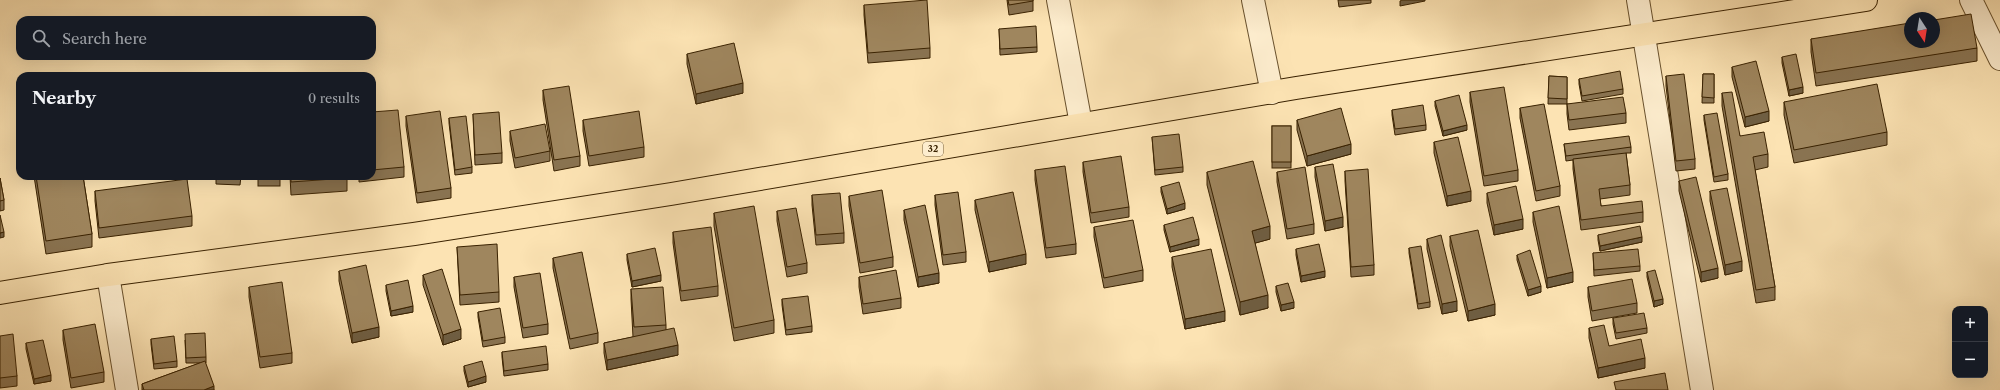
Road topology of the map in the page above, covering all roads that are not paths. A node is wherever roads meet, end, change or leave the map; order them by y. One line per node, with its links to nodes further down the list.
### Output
1 (1058, 0): 9 (street)
2 (1253, 0): 8 (street)
3 (1638, 0): 6 (street)
4 (1866, 0): 6 (highway, 32)
5 (1971, 0): 7 (street)
6 (1643, 34): 8 (highway, 32); 13 (street)
7 (2000, 59)
8 (1272, 93): 9 (highway, 32)
9 (1081, 124): 10 (highway, 32)
10 (108, 275): 11 (highway, 32); 12 (street)
11 (0, 293)
12 (127, 390)
13 (1702, 390)

